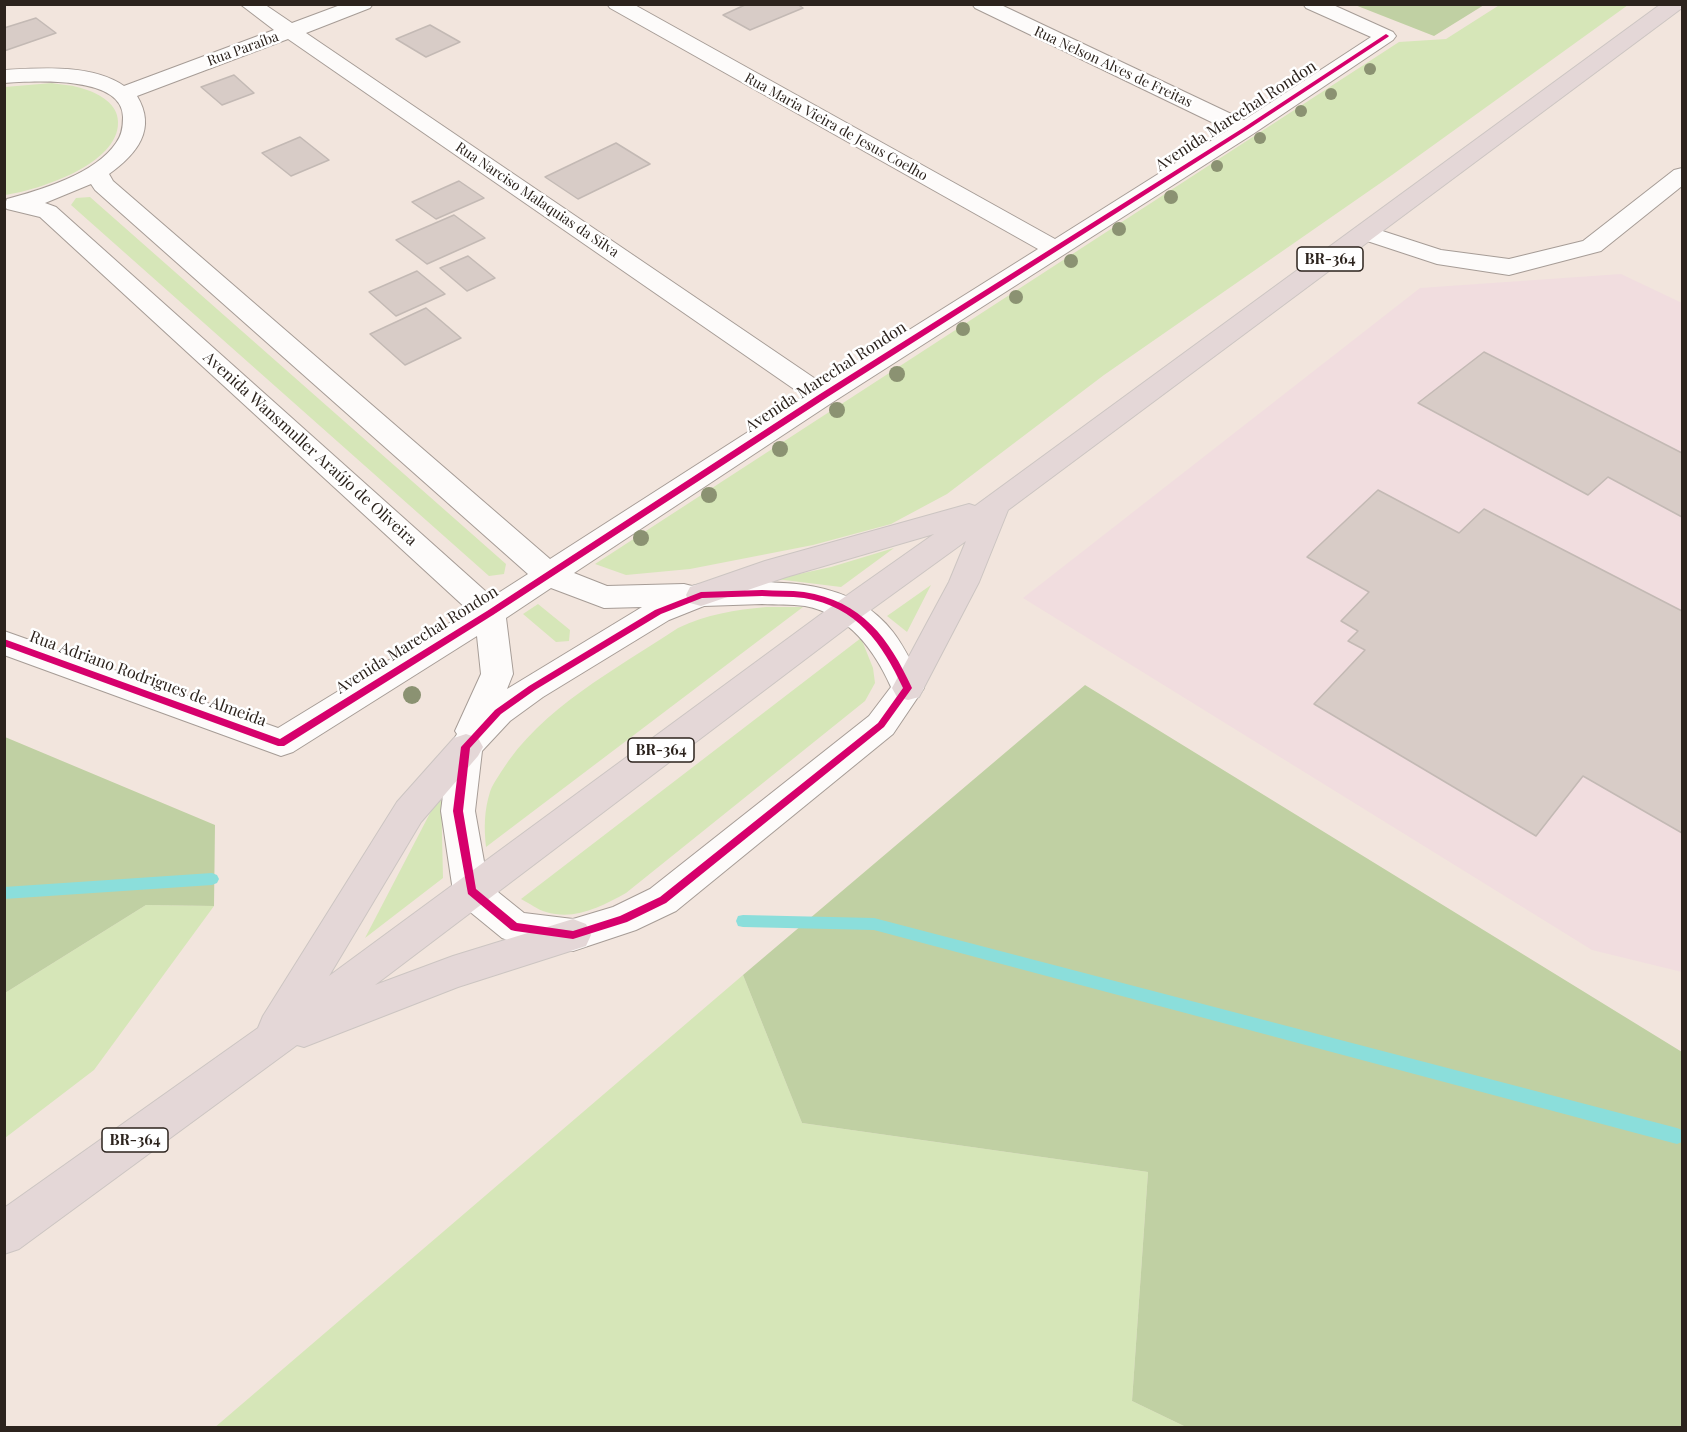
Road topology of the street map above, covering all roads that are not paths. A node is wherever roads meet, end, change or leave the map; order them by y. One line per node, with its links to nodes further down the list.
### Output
1 (250, 4): 7 (street, Rua Narciso Malaquias da Silva)
2 (363, 4): 7 (street, Rua Paraíba)
3 (617, 4): 15 (street, Rua Maria Vieira de Jesus Coelho)
4 (982, 4): 10 (street, Rua Nelson Alves de Freitas)
5 (1313, 4): 10 (street, Avenida Marechal Rondon)
6 (1675, 4): 14 (highway, BR-364)
7 (290, 32): 9 (street, Rua Paraíba); 16 (street, Rua Narciso Malaquias da Silva)
8 (4, 77): 9 (street)
9 (122, 94): 11 (street, Avenida Wansmuller Araújo de Oliveira)
10 (1245, 129): 15 (street, Avenida Marechal Rondon)
11 (96, 172): 13 (street, Avenida Wansmuller Araújo de Oliveira); 18 (street)
12 (1676, 187): 14 (street)
13 (12, 204): 21 (street, Avenida Wansmuller Araújo de Oliveira)
14 (1367, 232): 17 (highway, BR-364)
15 (1055, 249): 16 (street, Avenida Marechal Rondon)
16 (823, 396): 18 (street, Avenida Marechal Rondon)
17 (996, 505): 19 (highway); 20 (highway, BR-364); 23 (highway)
18 (549, 574): 19 (street); 21 (street, Avenida Marechal Rondon)
19 (701, 595): 20 (street); 25 (street)
20 (850, 609): 23 (street); 26 (highway, BR-364)
21 (490, 613): 24 (street, Avenida Marechal Rondon); 25 (street)
22 (4, 642): 24 (street, Rua Adriano Rodrigues de Almeida)
23 (908, 688): 27 (street)
24 (281, 743)
25 (465, 747): 26 (street); 28 (highway)
26 (471, 891): 27 (street); 28 (highway, BR-364)
27 (573, 935): 28 (highway)
28 (266, 1045): 29 (highway, BR-364)
29 (4, 1234)

